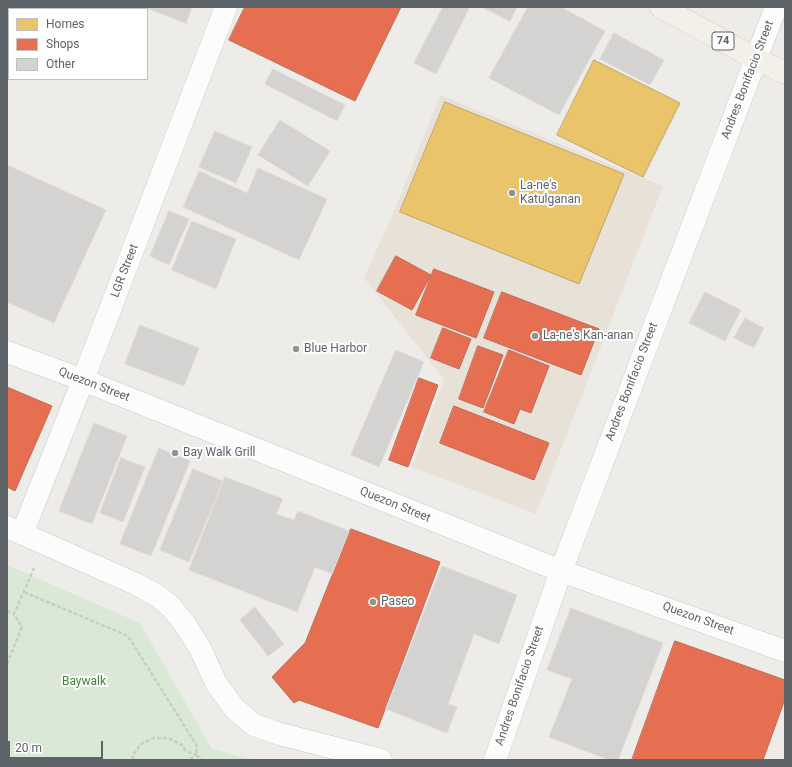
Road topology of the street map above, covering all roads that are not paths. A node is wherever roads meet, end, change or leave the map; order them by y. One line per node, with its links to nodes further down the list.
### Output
1 (226, 7): 7 (street, LGR Street)
2 (661, 7): 4 (main road, 74)
3 (776, 7): 4 (street, Andres Bonifacio Street)
4 (756, 59): 5 (main road, 74); 9 (street, Andres Bonifacio Street)
5 (785, 73)
6 (7, 352): 7 (street, Quezon Street)
7 (83, 380): 8 (street, LGR Street); 9 (street, Quezon Street)
8 (15, 531): 11 (street)
9 (560, 571): 10 (street, Quezon Street); 12 (street, Andres Bonifacio Street)
10 (785, 651)
11 (380, 760)
12 (495, 760)

